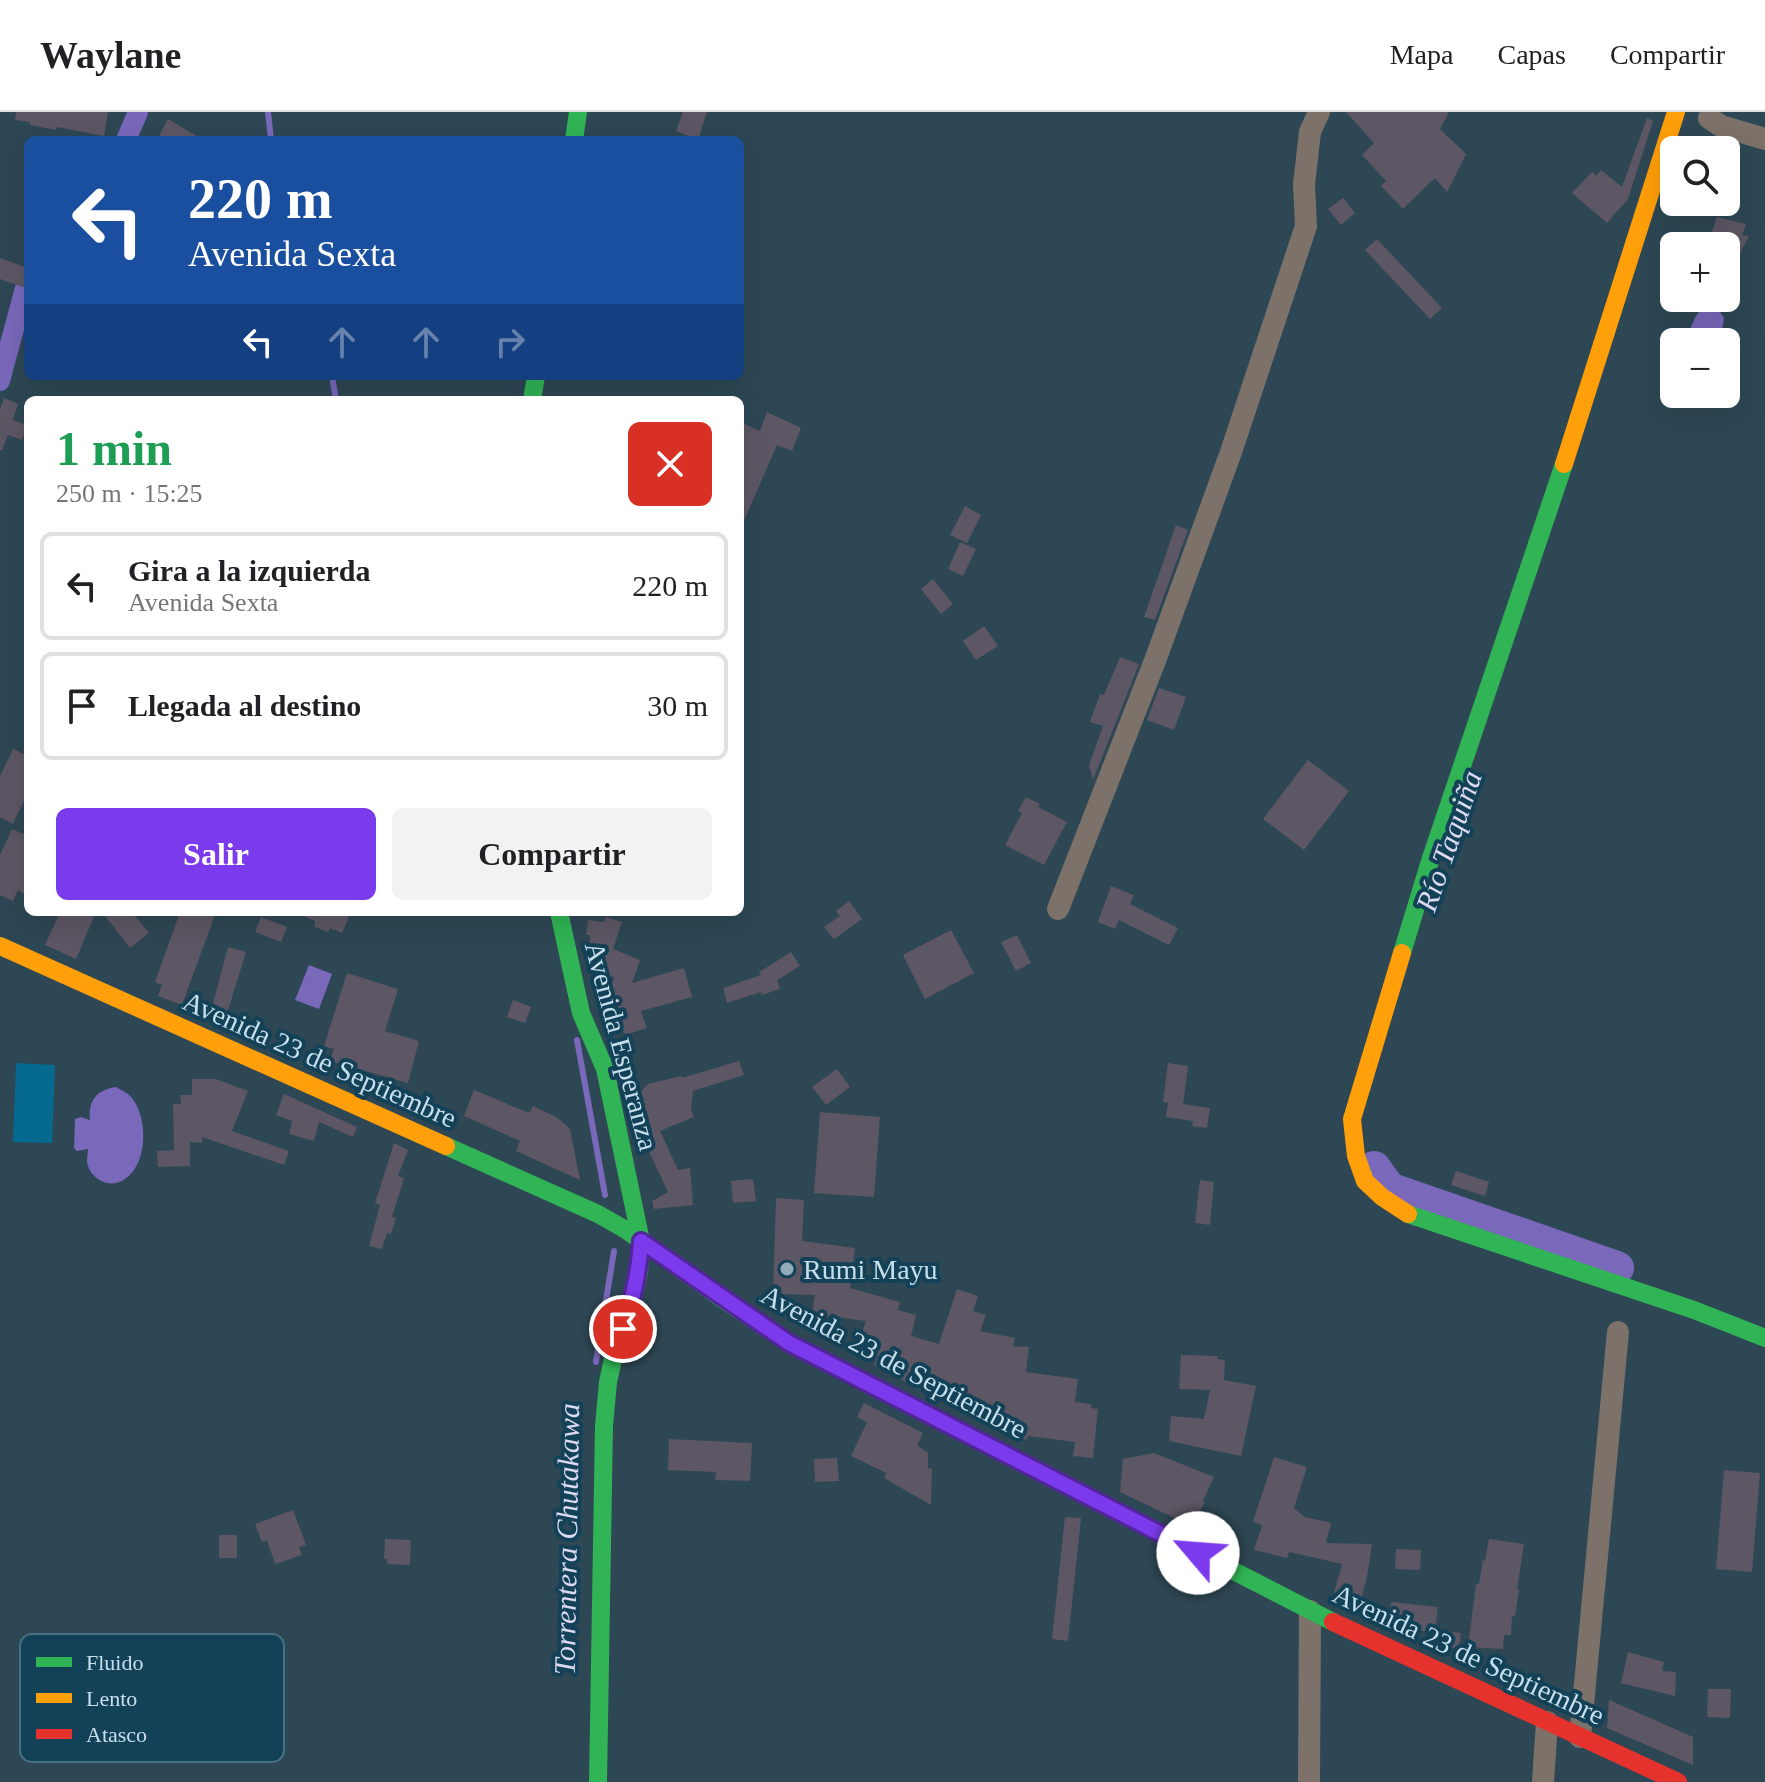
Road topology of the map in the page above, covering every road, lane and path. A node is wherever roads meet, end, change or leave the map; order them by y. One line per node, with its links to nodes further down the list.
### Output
1 (578, 112): 5 (main road)
2 (1319, 112): 7 (street)
3 (1675, 113): 12 (main road)
4 (1709, 118): 6 (street)
5 (575, 136)
6 (1765, 139)
7 (1058, 909)
8 (560, 916): 10 (main road, Avenida Esperanza)
9 (0, 946): 10 (main road, Avenida 23 de Septiembre)
10 (633, 1236): 13 (main road, Avenida 23 de Septiembre); 16 (main road, Avenida Esperanza)
11 (1618, 1332): 15 (street)
12 (1765, 1338)
13 (1310, 1611): 14 (main road, Avenida 23 de Septiembre); 17 (street)
14 (1547, 1722): 15 (main road, Avenida 23 de Septiembre); 18 (street)
15 (1580, 1737): 19 (main road, Avenida 23 de Septiembre)
16 (598, 1782)
17 (1309, 1782)
18 (1543, 1782)
19 (1678, 1782)

